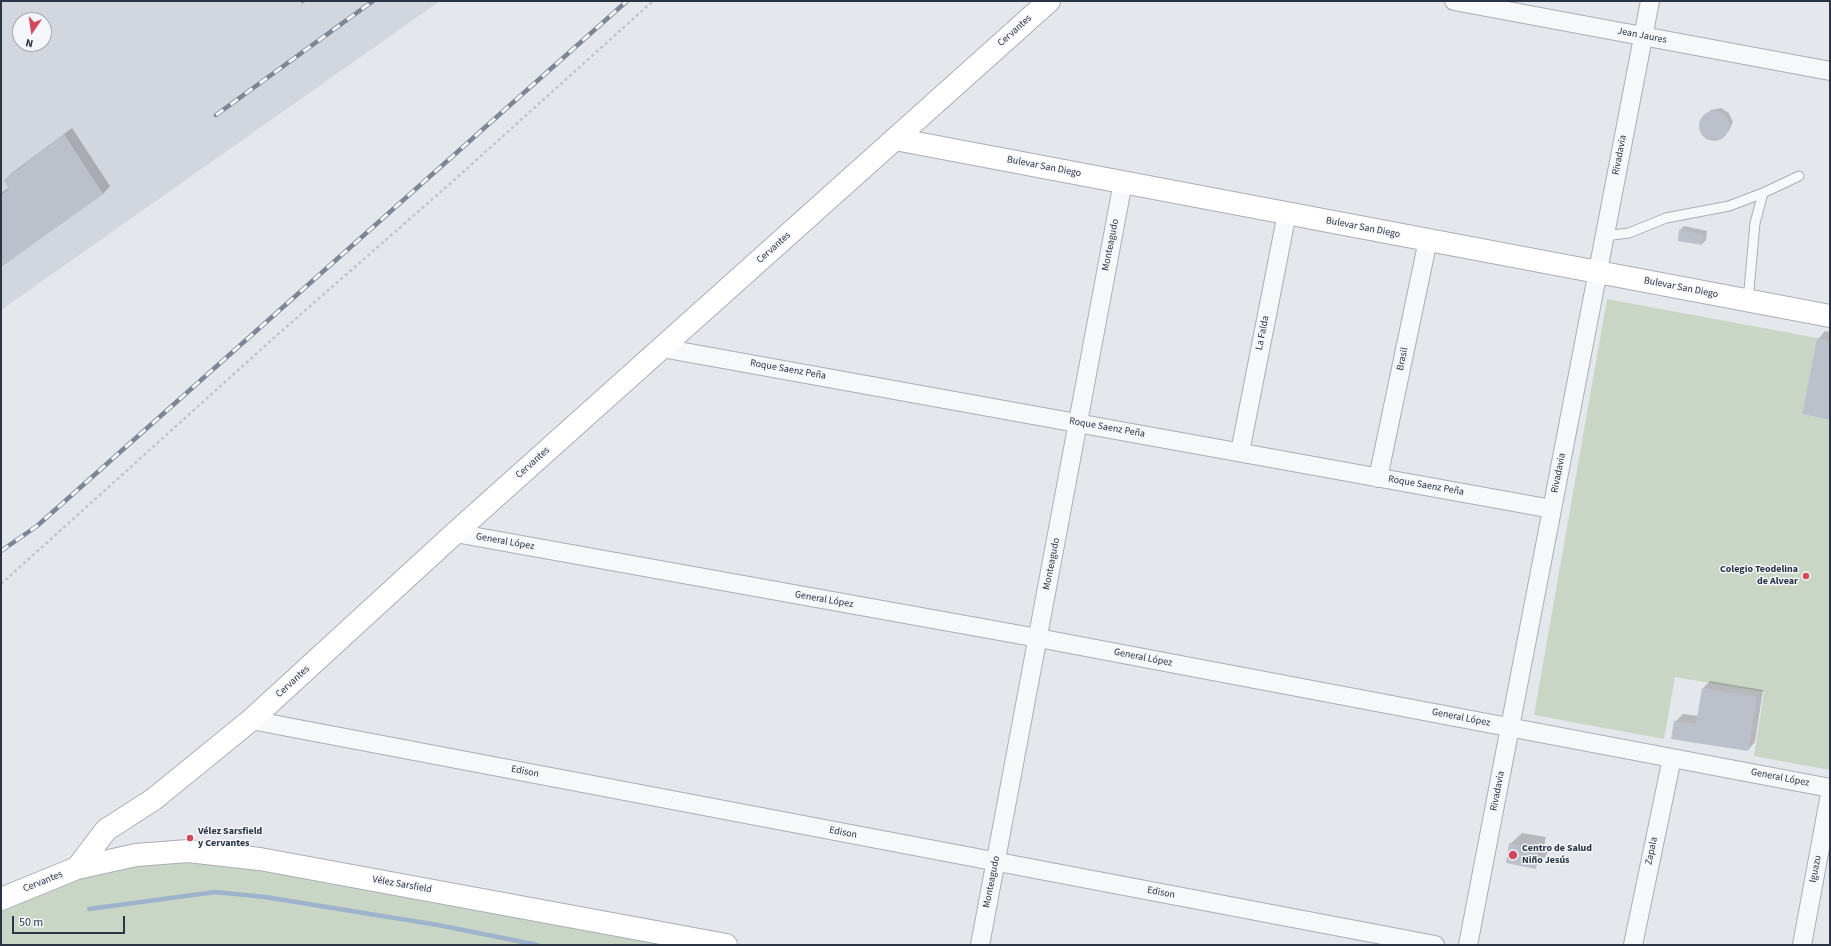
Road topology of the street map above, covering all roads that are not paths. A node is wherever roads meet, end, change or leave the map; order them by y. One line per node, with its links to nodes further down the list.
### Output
1 (1049, 1): 6 (street, Cervantes)
2 (1454, 1): 4 (street, Jean Jaures)
3 (1650, 1): 4 (street, Rivadavia)
4 (1643, 36): 5 (street, Jean Jaures); 11 (street, Rivadavia)
5 (1830, 71)
6 (896, 139): 8 (street, Bulevar San Diego); 16 (street, Cervantes)
7 (1799, 176): 9 (lane)
8 (1123, 182): 10 (street, Bulevar San Diego); 17 (street, Monteagudo)
9 (1763, 192): 11 (lane); 14 (lane)
10 (1287, 213): 12 (street, Bulevar San Diego); 18 (street, La Falda)
11 (1604, 236): 13 (street, Rivadavia)
12 (1428, 240): 13 (street, Bulevar San Diego); 19 (street, Brasil)
13 (1598, 272): 14 (street, Bulevar San Diego); 20 (street, Rivadavia)
14 (1748, 300): 15 (street, Bulevar San Diego)
15 (1830, 316)
16 (662, 348): 17 (street, Roque Saenz Peña); 21 (street, Cervantes)
17 (1078, 423): 18 (street, Roque Saenz Peña); 22 (street, Monteagudo)
18 (1240, 452): 19 (street, Roque Saenz Peña)
19 (1378, 478): 20 (street, Roque Saenz Peña)
20 (1552, 509): 24 (street, Rivadavia)
21 (455, 533): 22 (street, General López); 23 (street, Cervantes)
22 (1038, 638): 24 (street, General López); 28 (street, Monteagudo)
23 (251, 720): 28 (street, Edison); 29 (street, Cervantes)
24 (1510, 727): 25 (street, General López); 34 (street, Rivadavia)
25 (1672, 758): 26 (street, General López); 35 (street, Zapala)
26 (1830, 788)
27 (1830, 794): 36 (street, Iguazu)
28 (995, 862): 32 (street, Monteagudo); 33 (street, Edison)
29 (78, 868): 30 (street, Cervantes); 31 (street, Vélez Sarsfield)
30 (1, 899)
31 (726, 945)
32 (980, 945)
33 (1435, 945)
34 (1468, 945)
35 (1633, 945)
36 (1802, 945)

